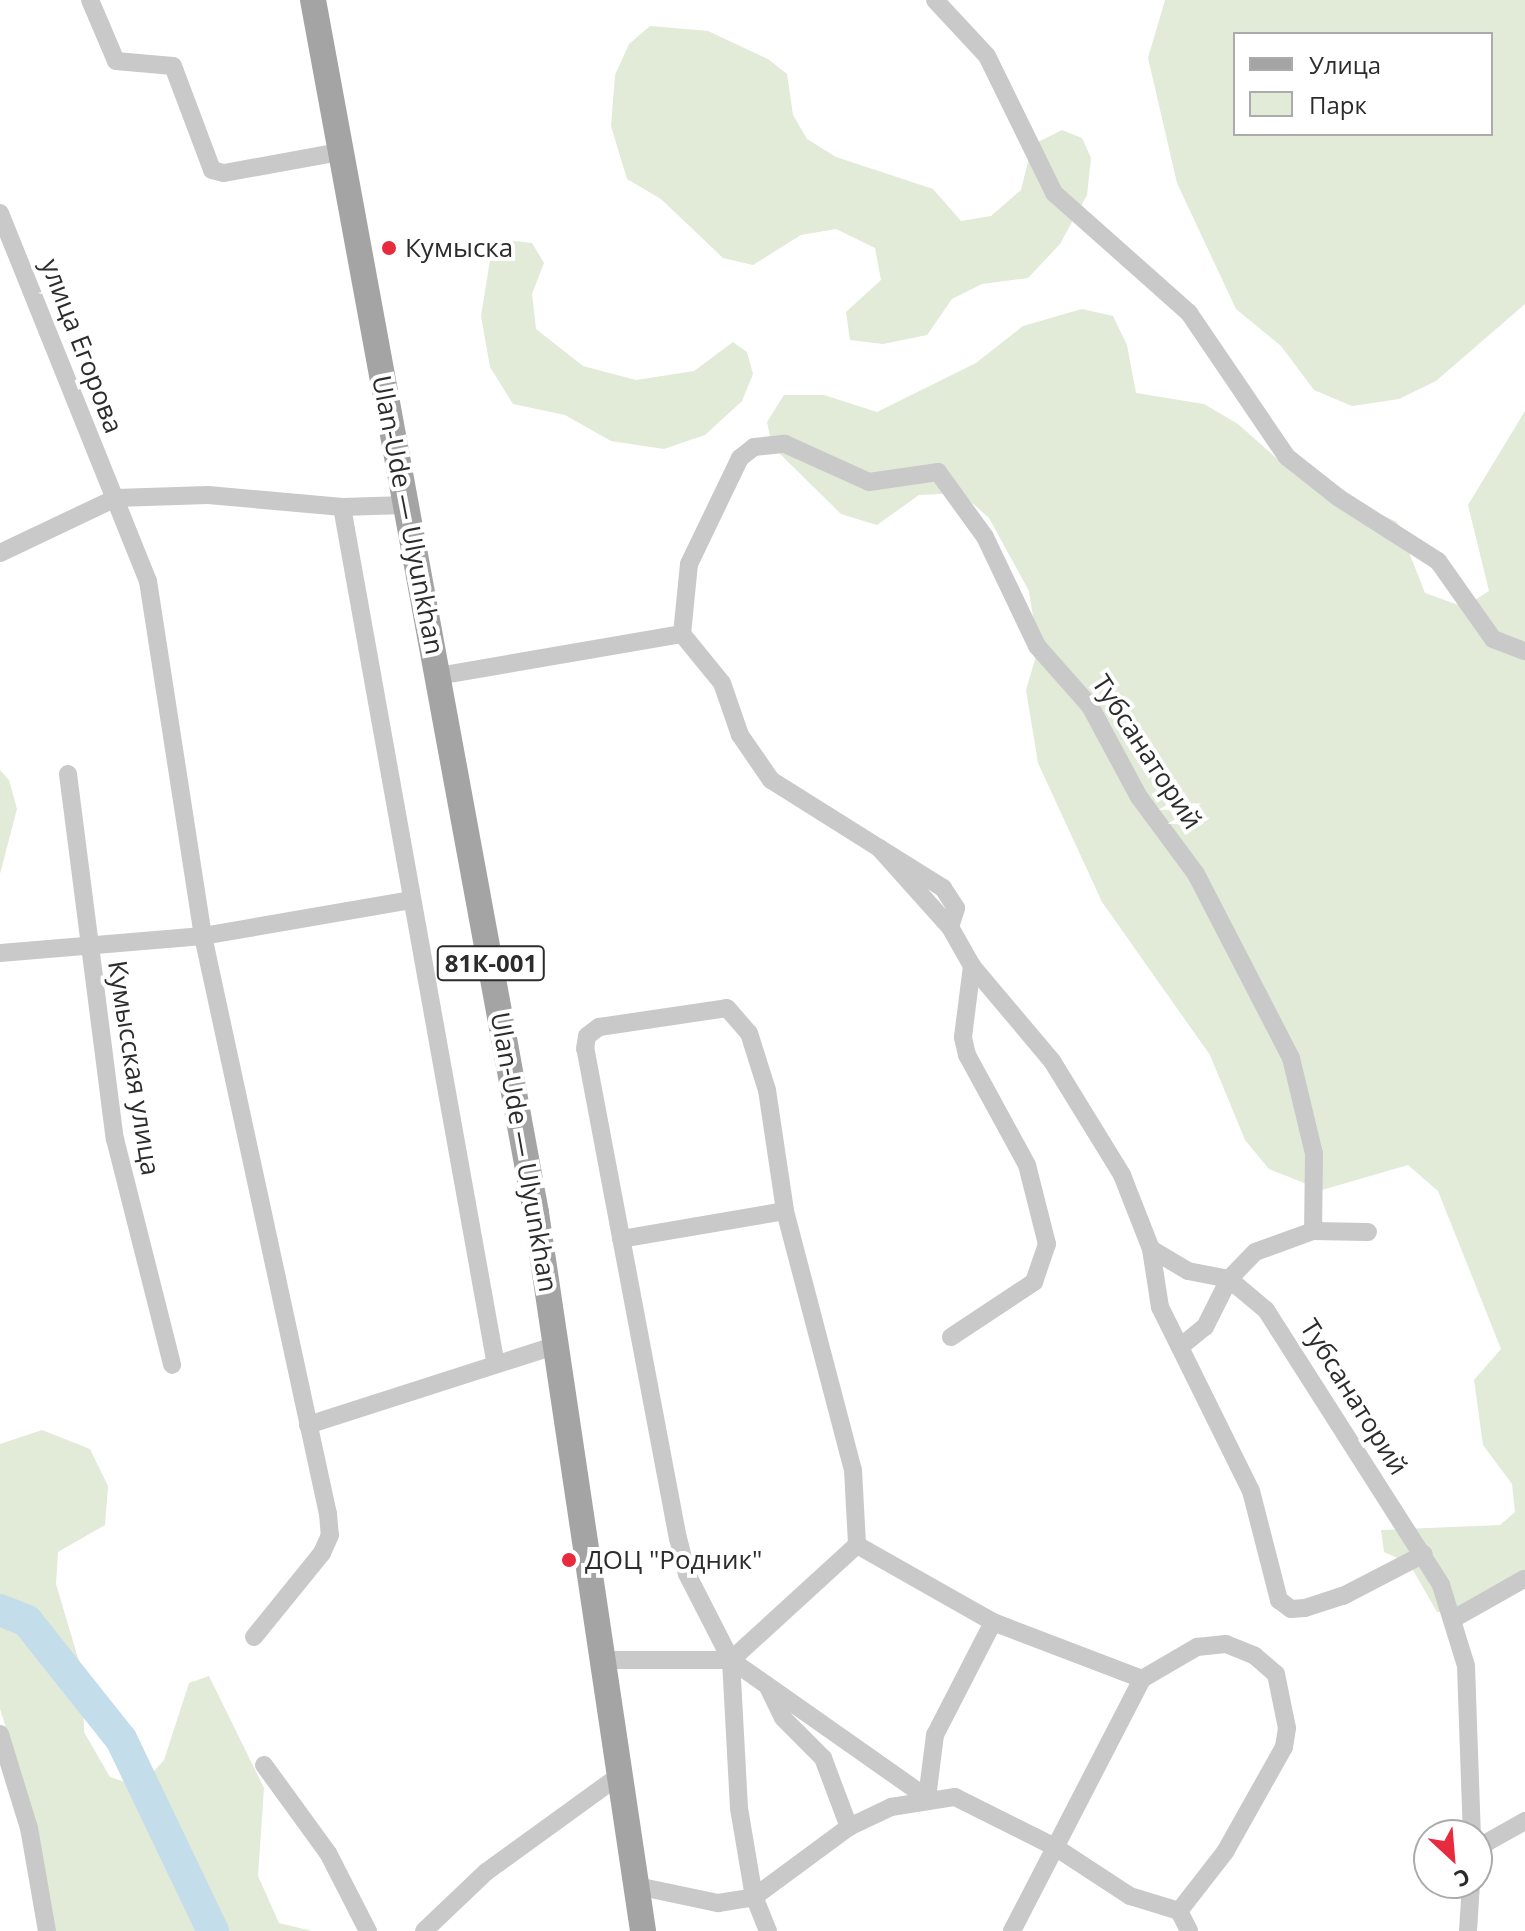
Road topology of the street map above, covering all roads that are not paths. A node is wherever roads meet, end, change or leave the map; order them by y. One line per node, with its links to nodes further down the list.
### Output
1 (90, 0): 4 (street)
2 (313, 0): 4 (main road, Ulan-Ude — Ulyunkhan / 81К-001)
3 (935, 0): 11 (street)
4 (340, 152): 7 (main road, Ulan-Ude — Ulyunkhan / 81К-001)
5 (0, 213): 6 (street, улица Егорова)
6 (116, 498): 8 (street); 9 (street); 15 (street, улица Егорова)
7 (406, 505): 8 (street); 12 (main road, Ulan-Ude — Ulyunkhan / 81К-001)
8 (342, 507): 14 (street)
9 (0, 553)
10 (682, 634): 12 (street); 18 (street); 20 (street, Тубсанаторий)
11 (1525, 651)
12 (438, 676): 26 (main road, Ulan-Ude — Ulyunkhan / 81К-001)
13 (68, 774): 16 (street, Кумысская улица)
14 (412, 900): 15 (street); 28 (street)
15 (203, 936): 16 (street); 30 (street, улица Егорова)
16 (89, 947): 17 (street); 29 (street, Кумысская улица)
17 (0, 953)
18 (972, 966): 23 (street); 25 (street)
19 (785, 1211): 22 (street); 22 (street); 31 (street)
20 (1313, 1231): 21 (street); 24 (street)
21 (1368, 1232)
22 (621, 1239): 38 (street)
23 (1151, 1249): 24 (street, Тубсанаторий); 27 (street)
24 (1229, 1279): 27 (street); 32 (street, Тубсанаторий)
25 (951, 1337)
26 (557, 1345): 28 (street); 37 (main road, Ulan-Ude — Ulyunkhan / 81К-001)
27 (1180, 1347): 32 (street)
28 (495, 1360): 30 (street)
29 (172, 1365)
30 (308, 1425): 36 (street, улица Егорова)
31 (857, 1545): 35 (street); 38 (street)
32 (1424, 1554): 34 (street, Тубсанаторий)
33 (1524, 1579): 34 (street)
34 (1455, 1618): 45 (street, Тубсанаторий)
35 (993, 1622): 39 (street); 44 (street)
36 (254, 1637)
37 (603, 1660): 38 (street); 43 (main road, Ulan-Ude — Ulyunkhan / 81К-001)
38 (731, 1660): 40 (street); 51 (street)
39 (1142, 1679): 49 (street); 53 (street)
40 (767, 1686): 44 (street); 47 (street)
41 (0, 1734): 54 (street)
42 (264, 1765): 55 (street)
43 (620, 1775): 50 (main road, Ulan-Ude — Ulyunkhan / 81К-001); 56 (street)
44 (927, 1798): 47 (street); 49 (street)
45 (1472, 1819)
46 (1525, 1821): 48 (street)
47 (849, 1827): 51 (street)
48 (1493, 1839)
49 (1055, 1847): 53 (street); 59 (street)
50 (637, 1886): 51 (street); 57 (main road, Ulan-Ude — Ulyunkhan / 81К-001)
51 (754, 1897): 58 (street)
52 (1470, 1899): 61 (street)
53 (1179, 1911): 60 (street)
54 (47, 1931)
55 (368, 1931)
56 (424, 1931)
57 (643, 1931)
58 (768, 1931)
59 (1012, 1931)
60 (1189, 1931)
61 (1468, 1931)

